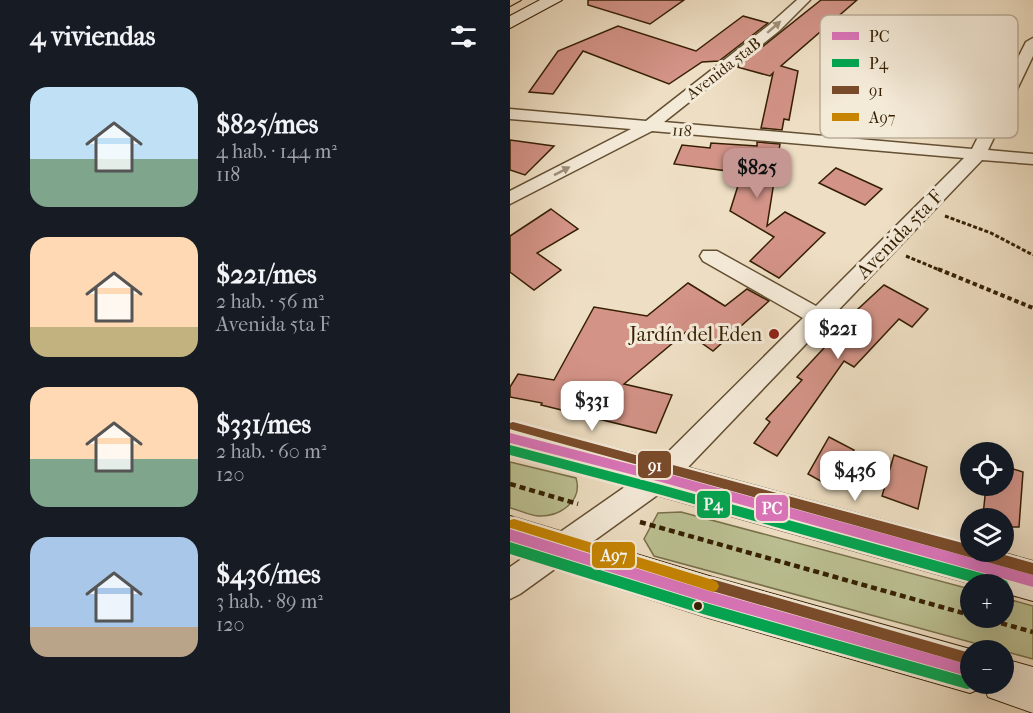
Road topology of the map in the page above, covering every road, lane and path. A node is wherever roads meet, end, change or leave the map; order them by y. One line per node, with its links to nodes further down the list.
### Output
1 (553, 0): 3 (main road)
2 (804, 0): 7 (street, Avenida 5taB, one-way to 2)
3 (510, 23)
4 (1033, 42): 5 (street, Avenida 5ta F)
5 (1018, 72)
6 (510, 114): 7 (street, 118)
7 (648, 127): 9 (street, 118); 11 (street, Avenida 5taB, one-way to 7)
8 (985, 138): 9 (street, Avenida 5ta F)
9 (977, 155): 10 (street, 118); 12 (street, Avenida 5ta F)
10 (1033, 159)
11 (510, 198)
12 (924, 208): 13 (street, Avenida 5ta F); 14 (path)
13 (885, 248): 16 (path); 17 (street, Avenida 5ta F)
14 (1033, 255)
15 (710, 256): 17 (street)
16 (1033, 308)
17 (818, 317): 19 (street, Avenida 5ta F)
18 (510, 438): 19 (main road)
19 (661, 477): 21 (street, Avenida 5ta F); 24 (main road)
20 (510, 484): 21 (path)
21 (608, 515): 23 (street, Avenida 5ta F); 26 (path)
22 (510, 535): 23 (main road)
23 (557, 550): 25 (street, Avenida 5ta F); 29 (main road)
24 (1033, 581)
25 (510, 585)
26 (960, 612)
27 (1014, 627): 28 (path)
28 (1033, 632)
29 (960, 668)
30 (1014, 684): 31 (main road)
31 (1033, 690)

